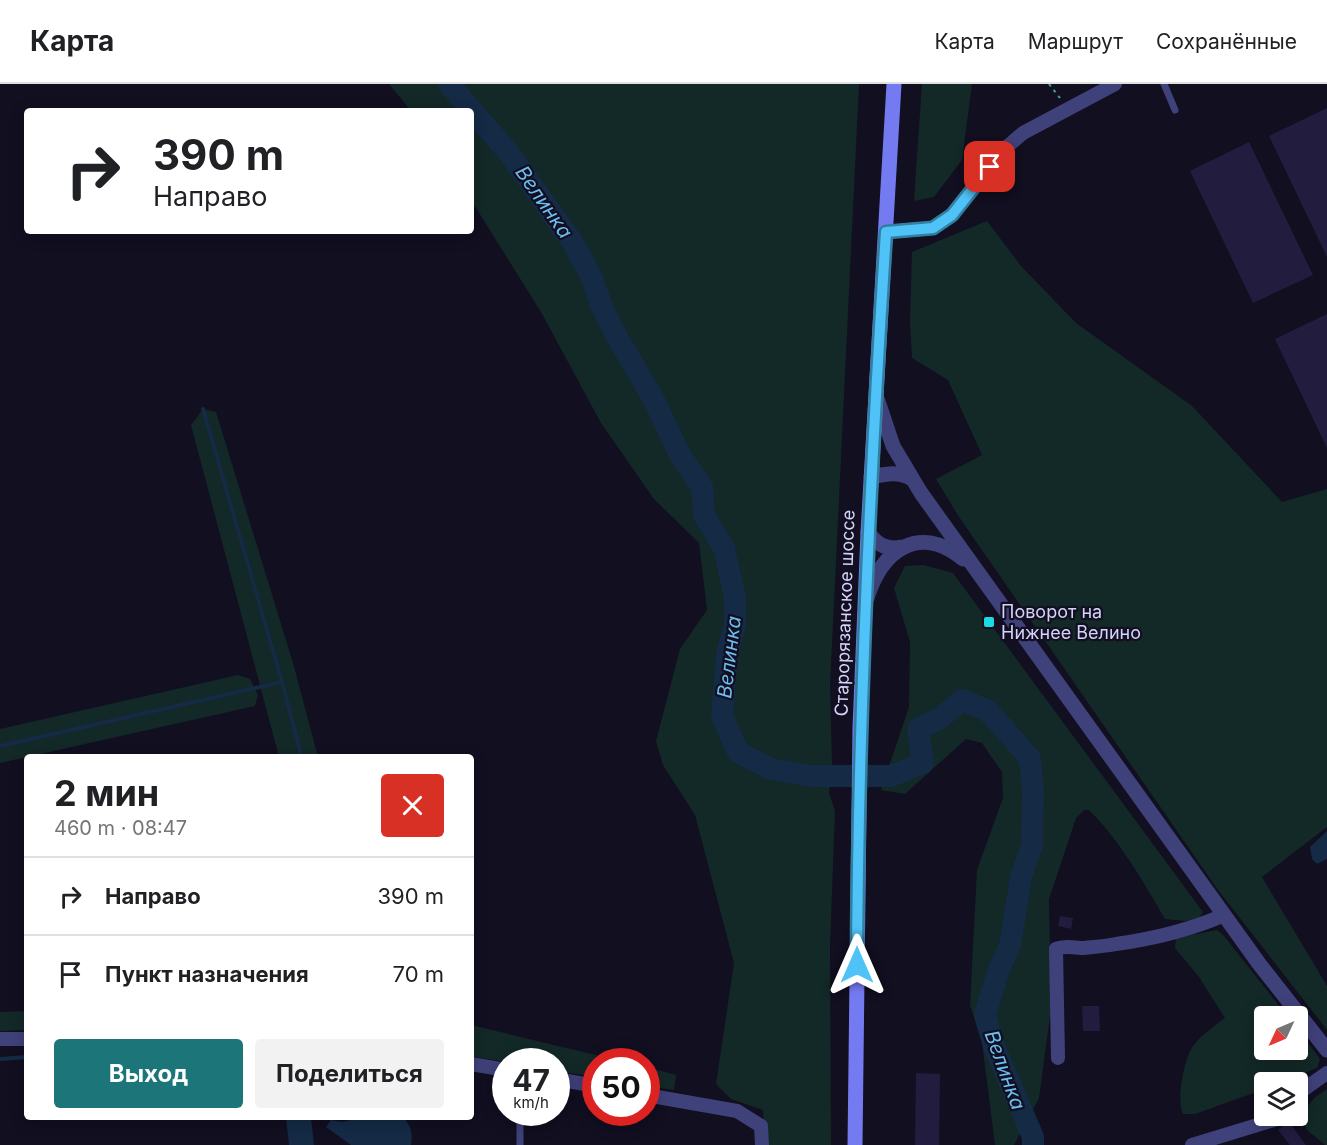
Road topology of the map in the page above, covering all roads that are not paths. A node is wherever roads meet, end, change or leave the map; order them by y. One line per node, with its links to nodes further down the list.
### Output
1 (894, 84): 5 (main road, Старорязанское шоссе)
2 (1115, 84): 5 (street)
3 (1164, 84): 4 (lane)
4 (1175, 110)
5 (886, 232): 6 (main road, Старорязанское шоссе)
6 (876, 395): 7 (main road, Старорязанское шоссе); 8 (street)
7 (871, 477): 8 (street); 9 (main road, Старорязанское шоссе)
8 (912, 479): 11 (street)
9 (868, 533): 10 (street); 12 (main road, Старорязанское шоссе)
10 (905, 547): 11 (street); 12 (street)
11 (972, 566): 13 (street)
12 (865, 603): 27 (main road, Старорязанское шоссе)
13 (1224, 915): 16 (street); 17 (street)
14 (24, 1038): 15 (street)
15 (0, 1040)
16 (1327, 1050)
17 (1058, 1058)
18 (474, 1065): 19 (street)
19 (492, 1068)
20 (1327, 1073): 21 (street)
21 (1308, 1086)
22 (660, 1097): 26 (street)
23 (520, 1126): 25 (lane)
24 (1254, 1126): 28 (street)
25 (520, 1145)
26 (762, 1145)
27 (855, 1145)
28 (1192, 1145)

